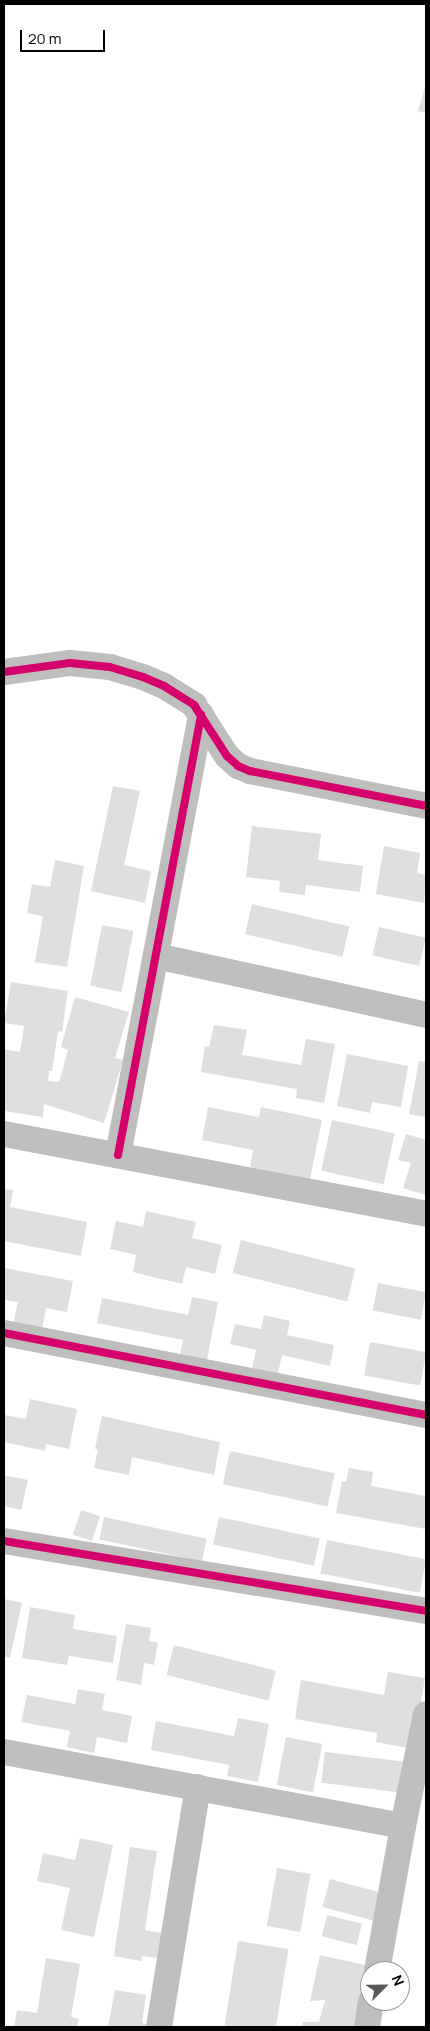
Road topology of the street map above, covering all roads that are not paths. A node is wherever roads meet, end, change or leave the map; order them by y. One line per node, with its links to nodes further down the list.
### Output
1 (4, 672): 2 (street)
2 (201, 715): 3 (street); 4 (street)
3 (426, 806)
4 (156, 956): 5 (street); 7 (street)
5 (426, 1015)
6 (4, 1134): 7 (street)
7 (118, 1155): 8 (street)
8 (426, 1214)
9 (4, 1333): 10 (street)
10 (426, 1415)
11 (4, 1541): 12 (street)
12 (426, 1611)
13 (426, 1714): 16 (street)
14 (4, 1755): 15 (street)
15 (198, 1787): 16 (street); 19 (street)
16 (403, 1826): 17 (street)
17 (379, 1961)
18 (369, 2011): 20 (street)
19 (159, 2027)
20 (367, 2027)

